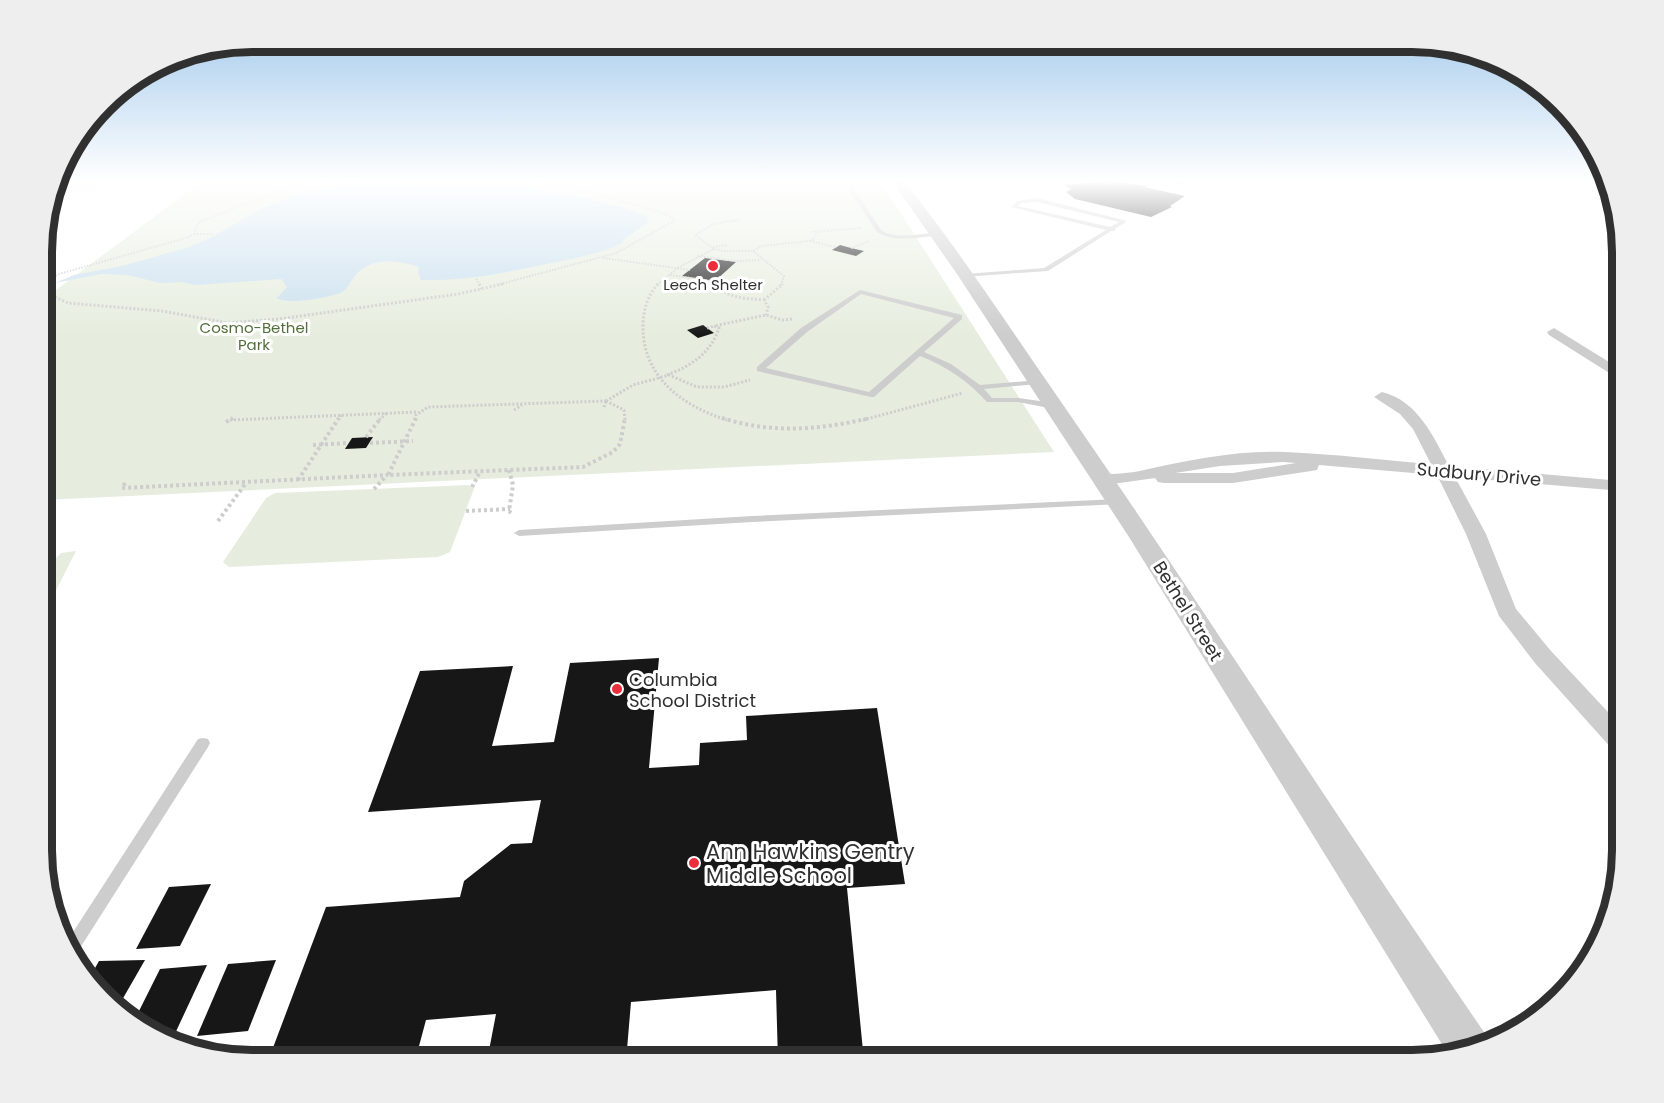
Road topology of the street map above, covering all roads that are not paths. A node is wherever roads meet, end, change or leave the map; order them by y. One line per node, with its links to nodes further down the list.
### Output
1 (883, 232): 3 (lane)
2 (1109, 232): 4 (lane)
3 (937, 234): 4 (street, Bethel Street)
4 (965, 276): 8 (street, Bethel Street)
5 (1554, 332): 7 (street)
6 (918, 352): 6 (lane); 9 (lane)
7 (1611, 370)
8 (1037, 382): 9 (lane); 11 (street, Bethel Street)
9 (979, 387): 11 (lane)
10 (1382, 397): 12 (street)
11 (1054, 406): 14 (street, Bethel Street)
12 (1445, 471): 13 (street, Sudbury Drive); 14 (street, Sudbury Drive); 16 (street)
13 (1611, 485)
14 (1112, 491): 15 (lane); 19 (street, Bethel Street)
15 (519, 533)
16 (1611, 730)
17 (203, 743): 18 (lane)
18 (75, 943)
19 (1466, 1043)

